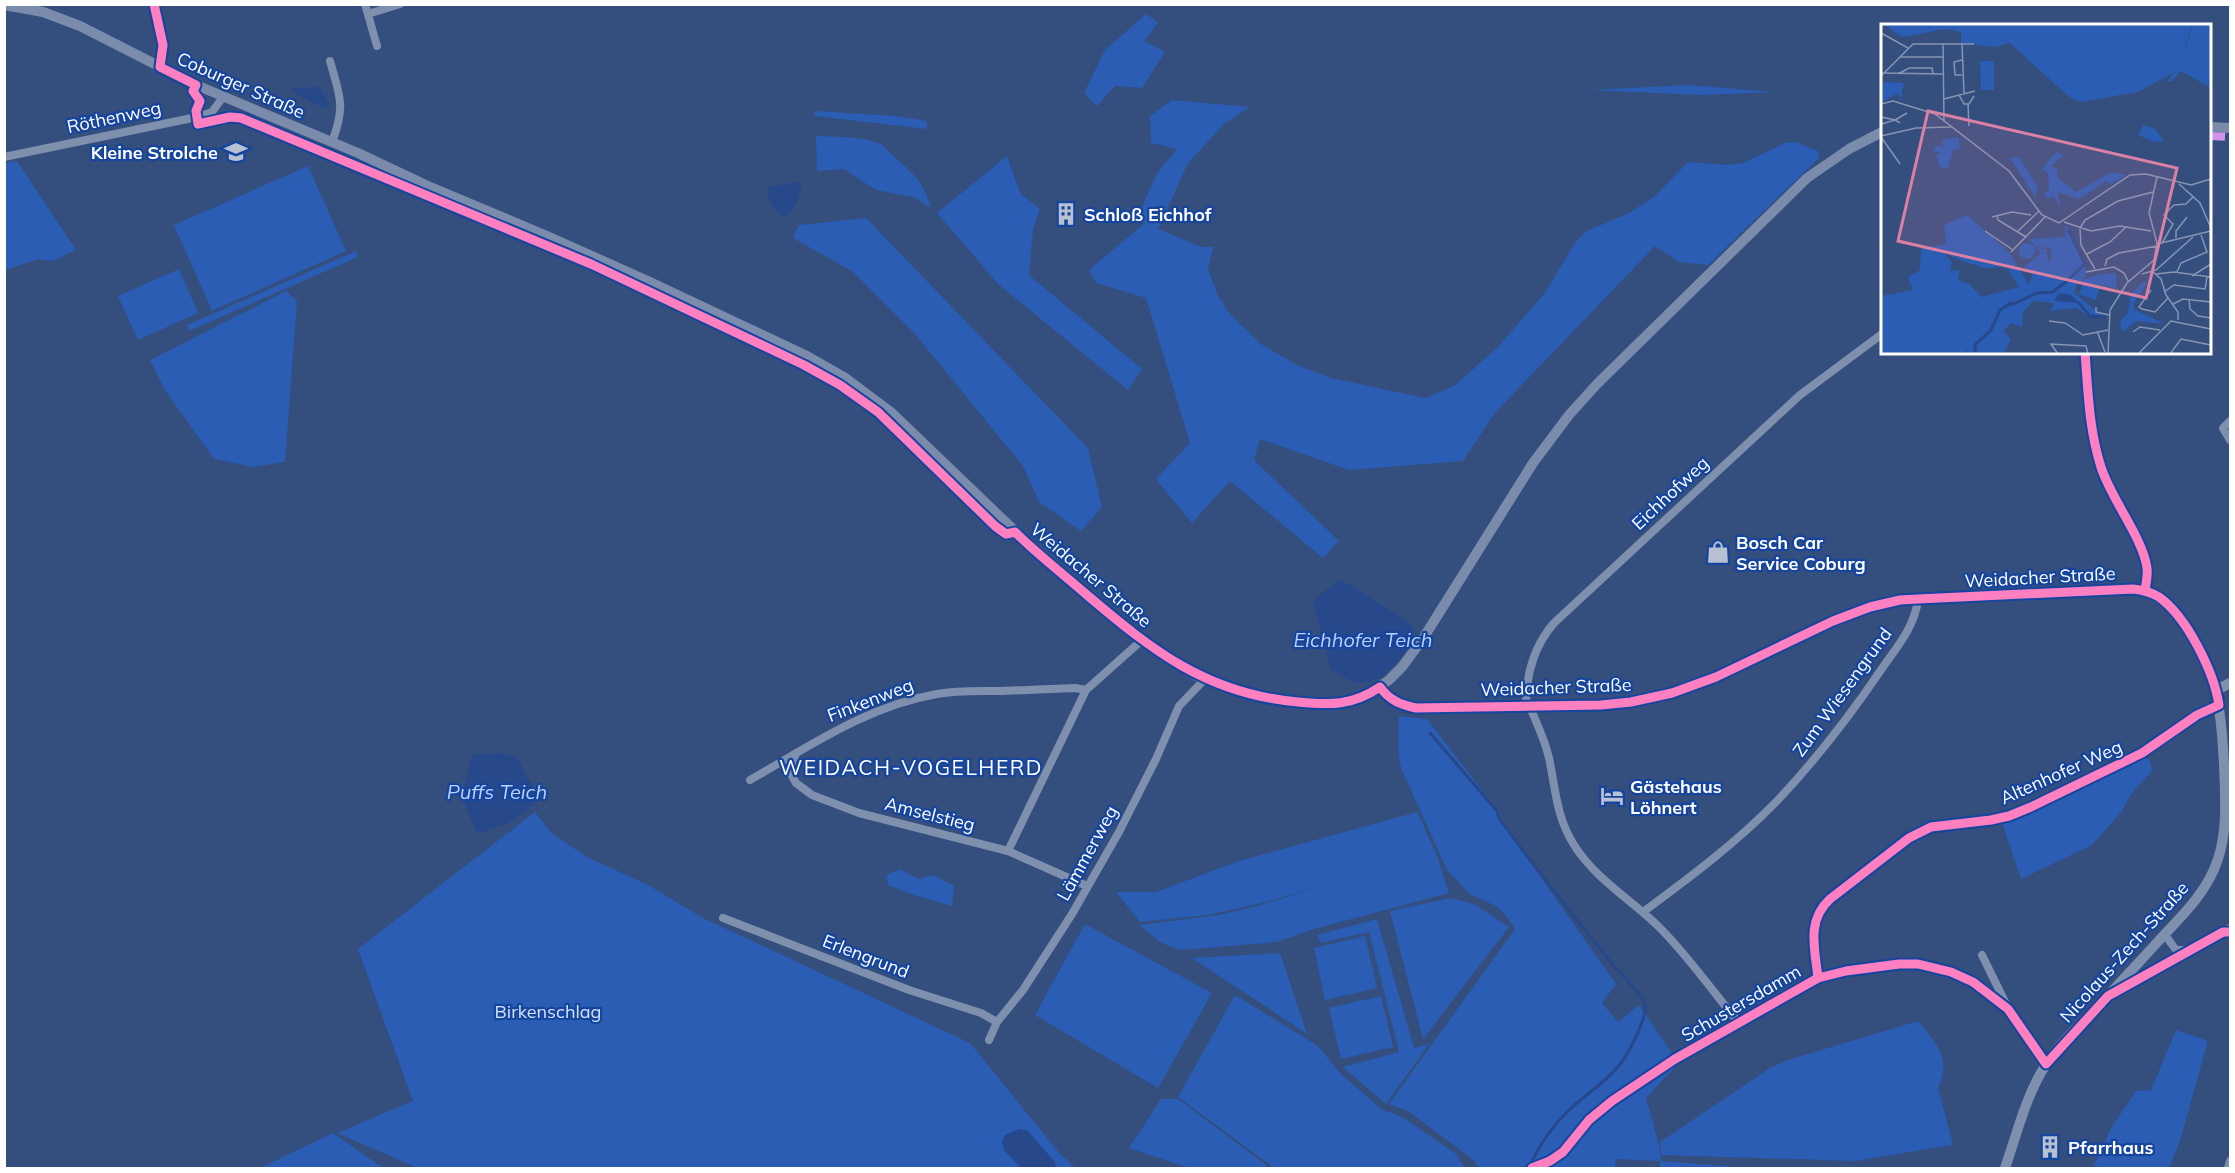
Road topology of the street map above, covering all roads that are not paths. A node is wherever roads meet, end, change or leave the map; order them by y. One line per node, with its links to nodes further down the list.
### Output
1 (154, 4): 8 (street)
2 (365, 4): 5 (street)
3 (400, 4): 5 (street)
4 (4, 5): 8 (main road, Coburger Straße)
5 (368, 14): 6 (street)
6 (377, 46)
7 (330, 61): 13 (street)
8 (160, 67): 9 (main road, Coburger Straße)
9 (223, 97): 13 (main road, Coburger Straße); 14 (street, Röthenweg)
10 (2211, 128): 11 (main road)
11 (2230, 128)
12 (1881, 133): 25 (main road)
13 (332, 142): 15 (main road, Coburger Straße)
14 (4, 157)
15 (412, 178): 22 (main road, Weidacher Straße)
16 (1881, 335): 29 (street, Eichhofweg)
17 (2085, 354): 20 (street)
18 (2230, 421): 19 (street)
19 (2230, 440)
20 (2145, 591): 21 (street, Weidacher Straße); 27 (street, Nicolaus-Zech-Straße)
21 (1918, 599): 29 (street, Weidacher Straße); 34 (street, Zum Wiesengrund)
22 (1142, 640): 23 (main road, Weidacher Straße); 26 (street)
23 (1205, 679): 25 (main road, Weidacher Straße); 33 (street, Lämmerweg)
24 (2230, 683): 27 (street)
25 (1380, 687): 29 (street, Weidacher Straße)
26 (1086, 690): 30 (street, Finkenweg); 32 (street)
27 (2217, 690): 28 (street, Nicolaus-Zech-Straße)
28 (2219, 705): 37 (street, Nicolaus-Zech-Straße); 40 (street, Altenhofer Weg)
29 (1528, 706): 34 (street, Schustersdamm)
30 (796, 754): 31 (street, Finkenweg); 32 (street, Amselstieg)
31 (750, 780)
32 (1008, 851): 33 (street, Amselstieg)
33 (1088, 886): 43 (street, Lämmerweg)
34 (1642, 912): 44 (street, Schustersdamm)
35 (723, 918): 43 (street, Erlengrund)
36 (2228, 931): 38 (street)
37 (2164, 935): 38 (street); 41 (street, Nicolaus-Zech-Straße)
38 (2194, 948): 41 (street)
39 (1982, 955): 42 (street)
40 (1818, 978): 42 (street, Schustersdamm); 44 (street, Schustersdamm)
41 (2108, 996): 46 (street, Nicolaus-Zech-Straße)
42 (2008, 1009): 46 (street, Schustersdamm)
43 (997, 1022): 45 (street, Lämmerweg)
44 (1739, 1023): 47 (street, Schustersdamm)
45 (989, 1040)
46 (2046, 1065): 49 (street, Nicolaus-Zech-Straße)
47 (1664, 1066)
48 (2230, 1161): 50 (street)
49 (2005, 1168)
50 (2228, 1168)

